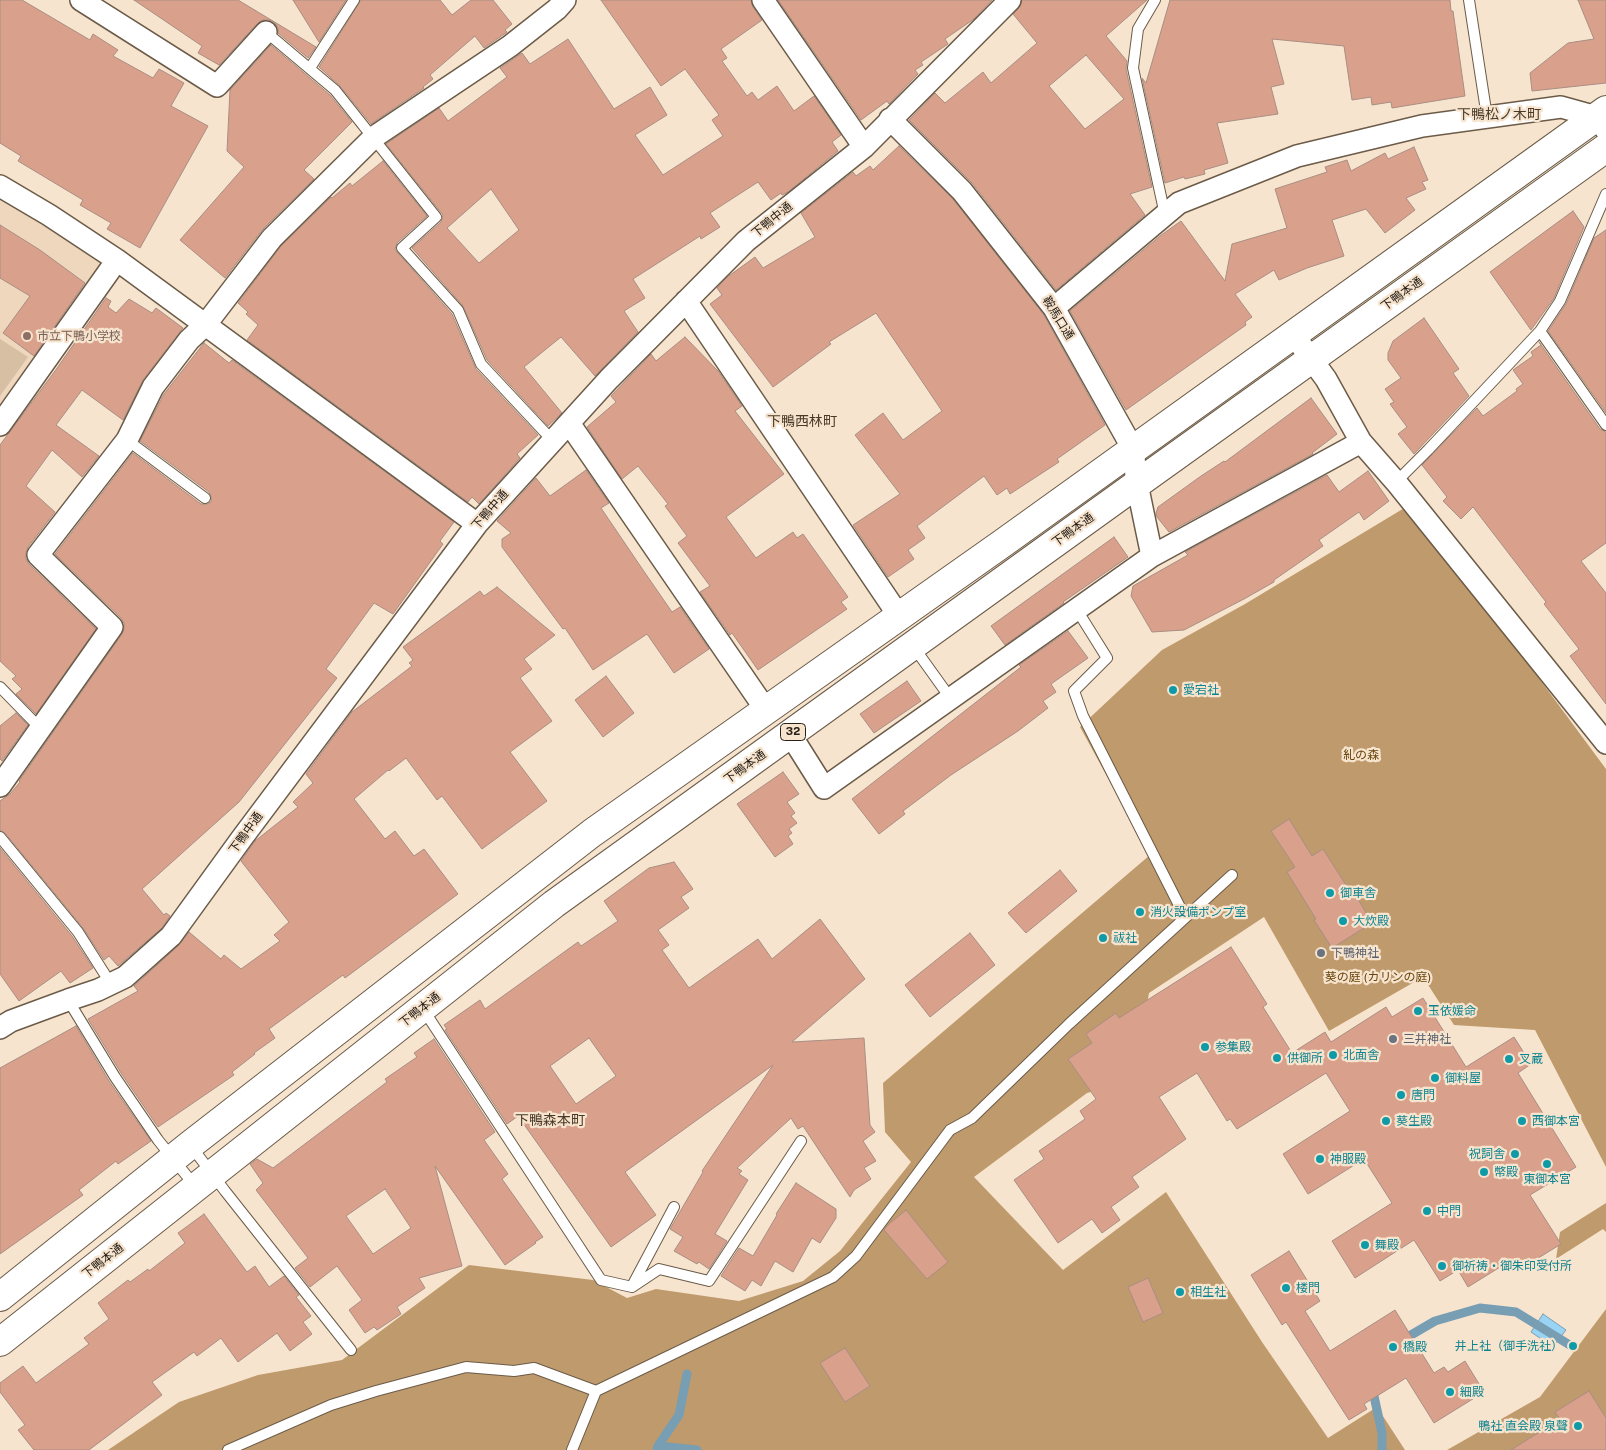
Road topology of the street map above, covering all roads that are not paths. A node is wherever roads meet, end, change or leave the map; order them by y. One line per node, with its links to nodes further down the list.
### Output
1 (81, 0): 8 (street)
2 (354, 0): 9 (lane)
3 (566, 0): 13 (street)
4 (763, 0): 14 (street)
5 (1010, 0): 12 (street, 下鴨中通)
6 (1155, 0): 18 (lane)
7 (1469, 0): 10 (lane)
8 (266, 32): 9 (lane)
9 (310, 68): 13 (lane)
10 (1487, 117): 11 (street); 18 (street)
11 (1603, 119): 24 (main road)
12 (890, 120): 14 (street, 下鴨中通); 21 (street, 鞍馬口通)
13 (374, 137): 22 (street); 30 (lane)
14 (864, 146): 20 (street, 下鴨中通)
15 (1606, 148): 25 (main road, 下鴨本通 / 32)
16 (0, 186): 19 (street)
17 (1606, 194): 23 (lane)
18 (1165, 214): 21 (street)
19 (117, 260): 22 (street); 27 (street)
20 (686, 301): 26 (street, 下鴨中通); 39 (street)
21 (1054, 308): 32 (street, 鞍馬口通)
22 (206, 324): 29 (street); 36 (street)
23 (1540, 331): 28 (lane); 33 (lane)
24 (1293, 334): 25 (street); 32 (main road)
25 (1311, 359): 31 (street); 34 (main road, 下鴨本通 / 32)
26 (569, 423): 30 (street, 下鴨中通); 43 (street)
27 (0, 425)
28 (1606, 425)
29 (127, 440): 35 (lane); 44 (street)
30 (553, 441): 36 (street, 下鴨中通)
31 (1361, 442): 33 (street); 37 (street)
32 (1133, 449): 34 (street, 鞍馬口通); 39 (main road)
33 (1396, 482): 46 (street)
34 (1137, 484): 37 (street, 鞍馬口通); 40 (main road, 下鴨本通 / 32)
35 (206, 498)
36 (477, 524): 51 (street, 下鴨中通)
37 (1152, 556): 38 (street)
38 (1077, 610): 42 (street); 50 (lane)
39 (899, 616): 43 (main road)
40 (913, 646): 42 (lane); 45 (main road, 下鴨本通 / 32)
41 (0, 688): 44 (lane)
42 (951, 699): 45 (street)
43 (766, 710): 56 (main road)
44 (40, 728): 47 (street)
45 (790, 734): 53 (main road, 下鴨本通 / 32)
46 (1606, 744)
47 (0, 786)
48 (0, 837): 51 (lane)
49 (1232, 875): 50 (lane)
50 (1185, 917): 63 (lane)
51 (111, 984): 52 (street, 下鴨中通)
52 (68, 1000): 54 (street, 下鴨中通); 56 (lane)
53 (422, 1008): 57 (main road, 下鴨本通 / 32); 59 (lane)
54 (0, 1028)
55 (801, 1141): 59 (lane)
56 (182, 1152): 57 (lane); 57 (lane); 60 (main road)
57 (204, 1180): 61 (main road, 下鴨本通 / 32); 62 (lane)
58 (674, 1207): 59 (lane)
59 (632, 1287)
60 (0, 1297)
61 (0, 1342)
62 (351, 1350)
63 (596, 1392): 64 (lane); 65 (lane)
64 (228, 1450)
65 (572, 1450)

